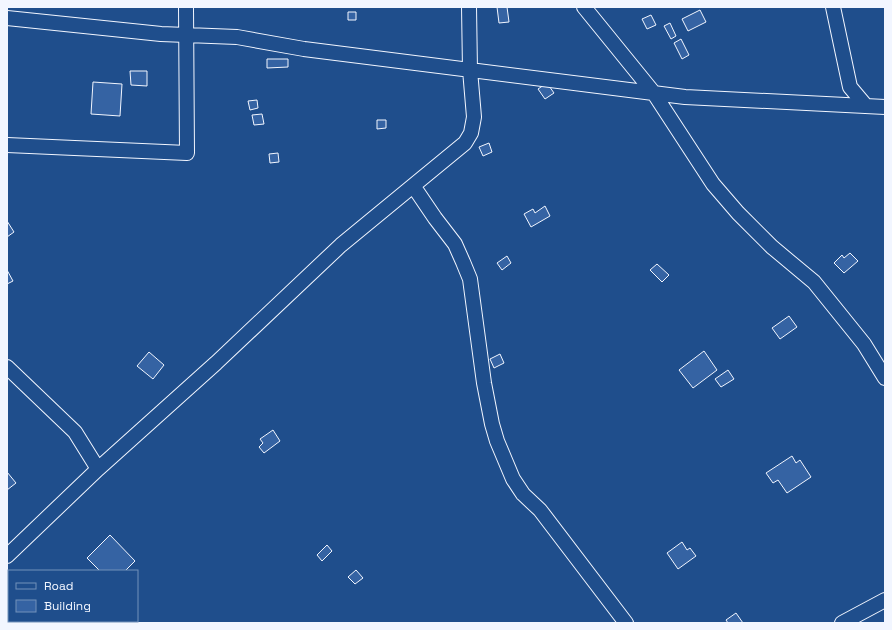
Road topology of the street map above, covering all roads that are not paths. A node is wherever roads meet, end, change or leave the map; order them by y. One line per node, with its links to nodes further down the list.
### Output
1 (186, 7): 6 (street)
2 (469, 7): 7 (street)
3 (584, 7): 8 (street)
4 (833, 7): 9 (street)
5 (7, 18): 6 (street)
6 (186, 35): 7 (street); 11 (street)
7 (470, 70): 8 (street); 12 (street)
8 (653, 92): 9 (street); 14 (street)
9 (866, 106): 10 (street)
10 (885, 107)
11 (7, 145)
12 (414, 186): 15 (street); 18 (street)
13 (7, 367): 15 (street)
14 (885, 378)
15 (98, 469): 16 (street)
16 (7, 556)
17 (885, 600): 19 (street)
18 (626, 623)
19 (842, 623)

